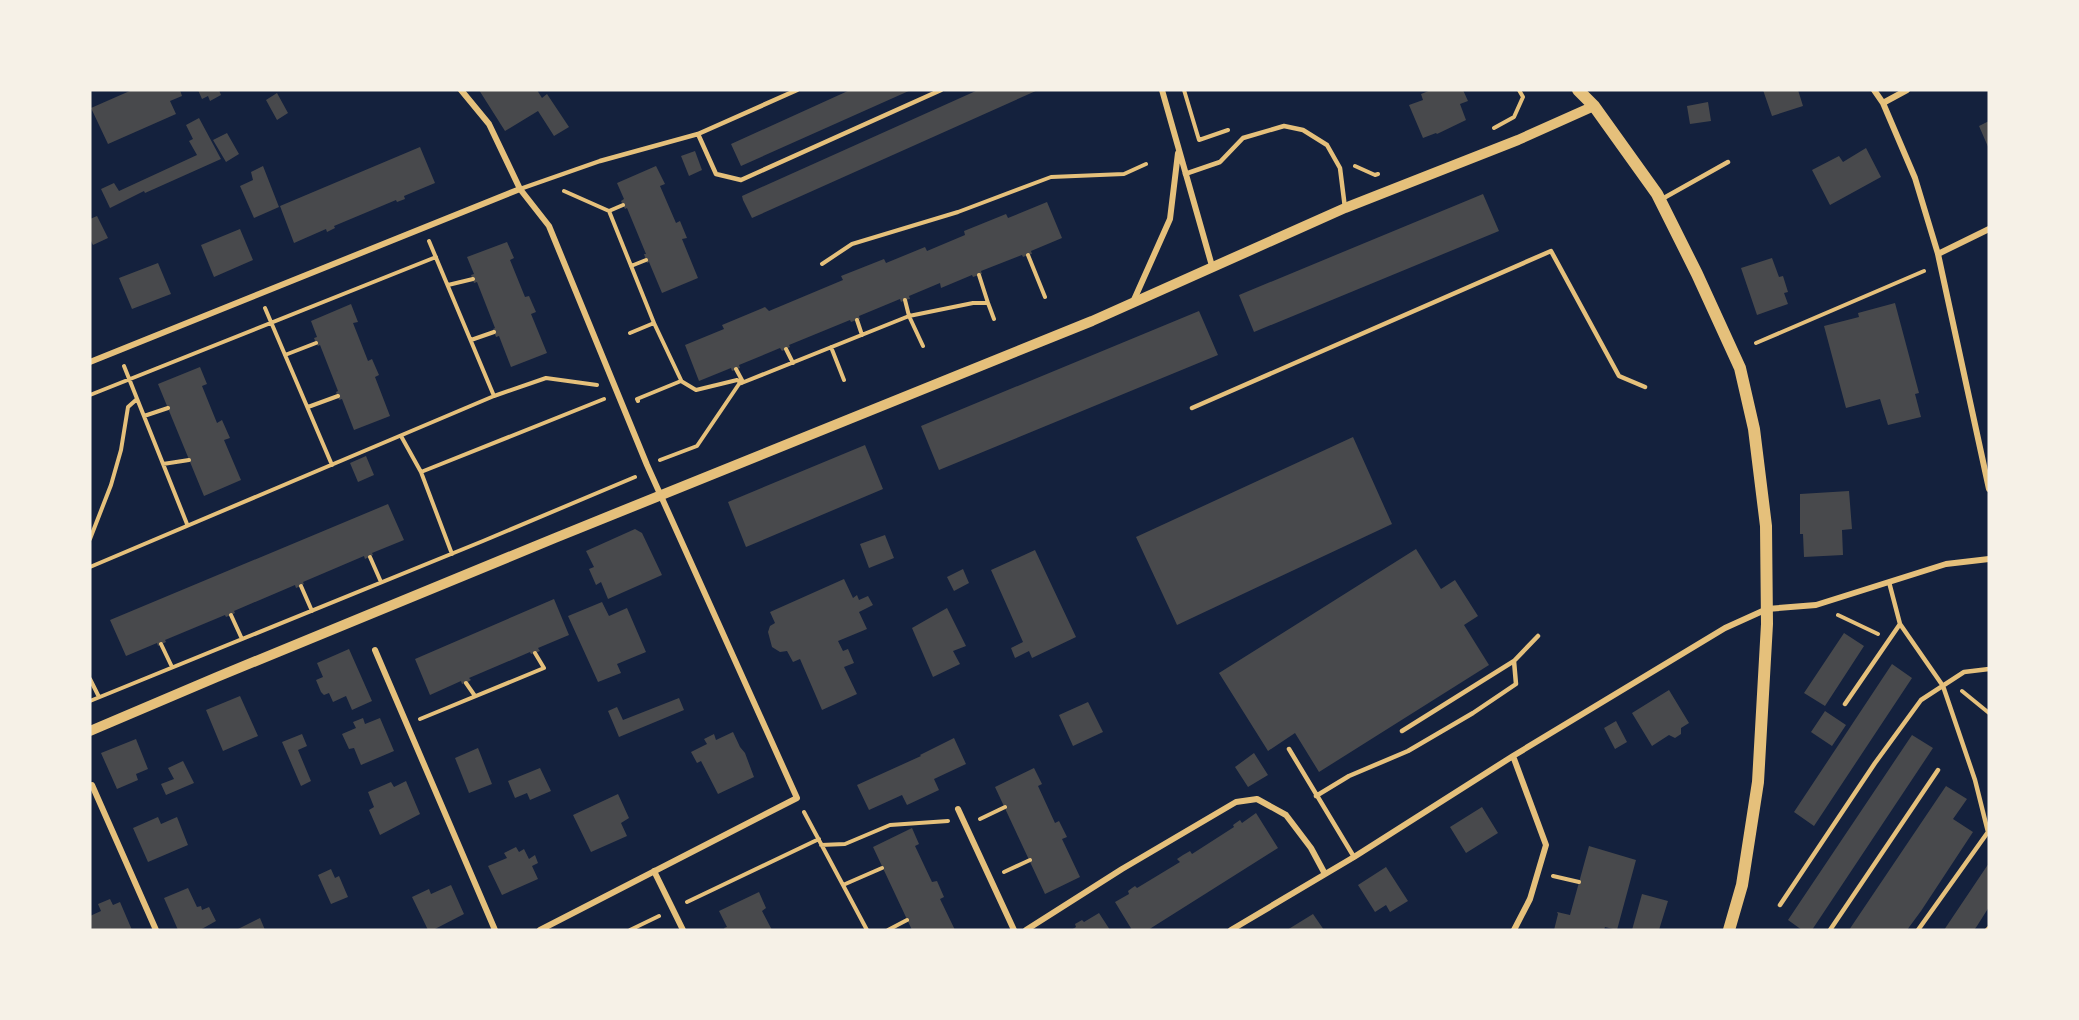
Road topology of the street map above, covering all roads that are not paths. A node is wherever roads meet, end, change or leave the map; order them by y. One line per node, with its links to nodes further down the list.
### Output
1 (460, 90): 14 (street)
2 (797, 90): 10 (lane)
3 (941, 90): 10 (lane)
4 (1162, 90): 11 (street)
5 (1578, 90): 9 (main road)
6 (1874, 90): 8 (street)
7 (1907, 90): 8 (street)
8 (1883, 103): 18 (street)
9 (1594, 106): 15 (main road); 16 (street)
10 (698, 134): 14 (lane)
11 (1178, 149): 13 (street); 20 (street)
12 (1728, 162): 15 (lane)
13 (1185, 174): 16 (lane); 19 (street)
14 (520, 189): 21 (street); 25 (street)
15 (1660, 200): 28 (main road)
16 (1345, 208): 19 (street)
17 (1989, 229): 18 (street)
18 (1938, 254): 24 (street)
19 (1212, 266): 20 (street)
20 (1133, 302): 25 (street)
21 (90, 362)
22 (1645, 387): 23 (lane)
23 (1192, 408)
24 (1989, 489)
25 (661, 496): 36 (street); 45 (street)
26 (1989, 559): 27 (street)
27 (1890, 582): 28 (street); 29 (lane)
28 (1767, 609): 39 (street); 56 (main road)
29 (1900, 624): 34 (lane); 35 (lane)
30 (1538, 636): 32 (lane)
31 (375, 650): 50 (street)
32 (1514, 661): 37 (lane); 42 (lane)
33 (1989, 669): 34 (lane)
34 (1943, 686): 47 (lane); 58 (lane)
35 (1845, 704)
36 (90, 731)
37 (1402, 731)
38 (1289, 749): 42 (lane)
39 (1513, 756): 44 (street); 55 (street)
40 (1938, 770): 57 (lane)
41 (92, 785): 49 (street)
42 (1316, 796): 44 (lane)
43 (958, 809): 53 (street)
44 (1353, 857): 46 (street)
45 (654, 871): 51 (street); 52 (street)
46 (1325, 874): 48 (street); 54 (street)
47 (1780, 905)
48 (1233, 929)
49 (156, 930)
50 (495, 930)
51 (540, 930)
52 (683, 930)
53 (1014, 930)
54 (1026, 930)
55 (1514, 930)
56 (1729, 930)
57 (1830, 930)
58 (1918, 930)

